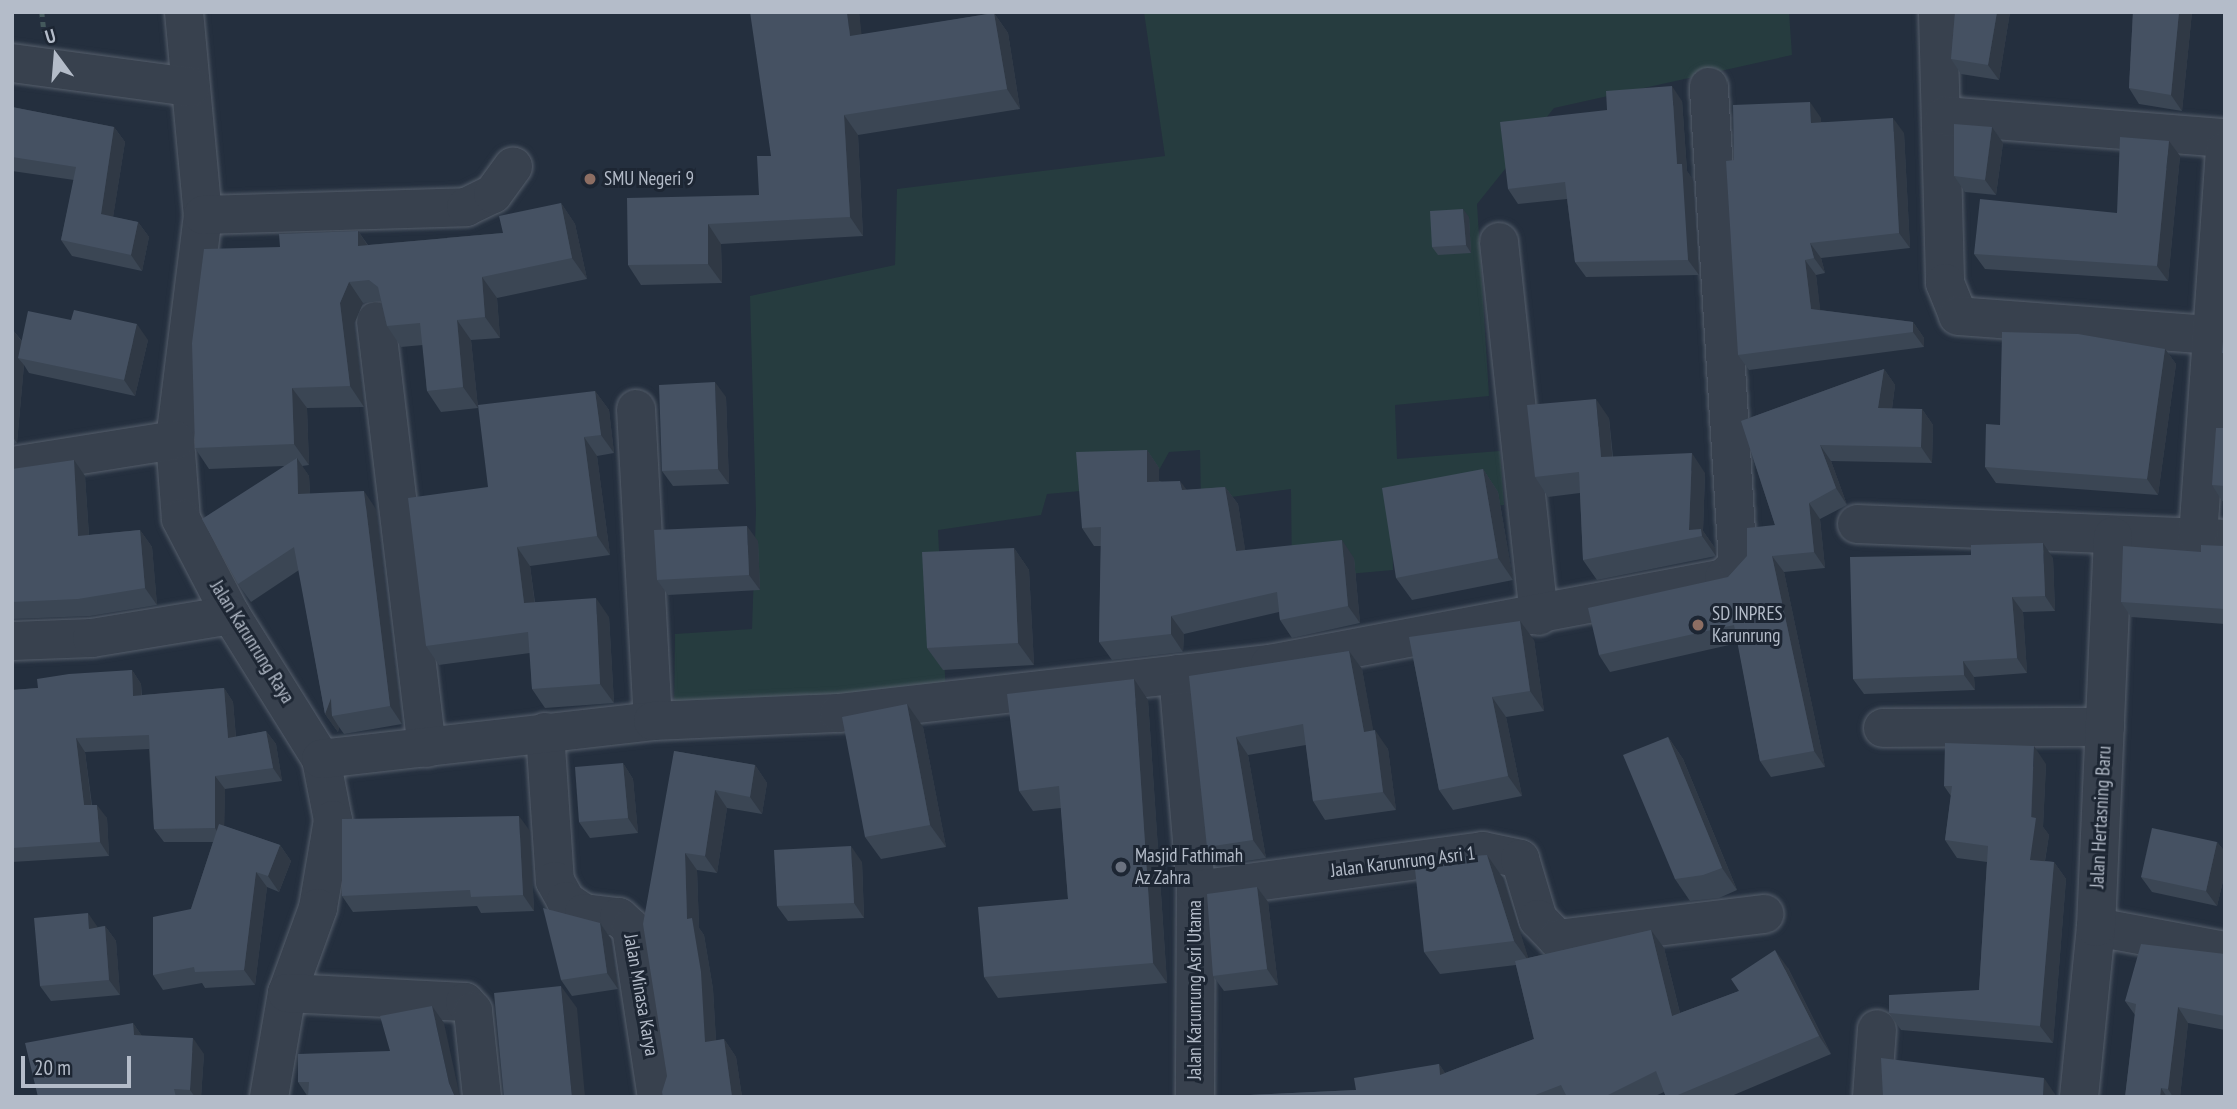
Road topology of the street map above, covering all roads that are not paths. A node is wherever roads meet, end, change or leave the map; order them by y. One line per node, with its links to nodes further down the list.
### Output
1 (184, 12): 4 (street, Jalan Karunrung Raya)
2 (1938, 12): 6 (street)
3 (12, 63): 4 (street)
4 (190, 87): 10 (street, Jalan Karunrung Raya)
5 (1709, 87): 21 (street)
6 (1944, 116): 7 (street); 13 (street)
7 (2225, 138)
8 (2225, 151): 13 (street)
9 (513, 166): 10 (street)
10 (203, 215): 15 (street, Jalan Karunrung Raya)
11 (1499, 242): 21 (street)
12 (376, 321): 28 (street)
13 (2210, 335): 19 (street)
14 (636, 409): 24 (street)
15 (175, 440): 16 (street); 20 (street, Jalan Karunrung Raya)
16 (12, 466)
17 (1857, 524): 18 (street)
18 (2113, 536): 19 (street); 25 (street, Jalan Hertasning Baru)
19 (2212, 538)
20 (231, 615): 22 (street); 29 (street, Jalan Karunrung Raya)
21 (1539, 616): 23 (street)
22 (12, 641)
23 (1178, 674): 24 (street); 30 (street, Jalan Karunrung Asri Utama)
24 (653, 721): 27 (street)
25 (2105, 727): 26 (street); 32 (street, Jalan Hertasning Baru)
26 (1883, 728)
27 (545, 732): 28 (street); 38 (street, Jalan Minasa Karya)
28 (427, 748): 29 (street)
29 (321, 759): 34 (street, Jalan Karunrung Raya)
30 (1196, 890): 31 (street, Jalan Karunrung Asri 1); 39 (street, Jalan Karunrung Asri Utama)
31 (1765, 914)
32 (2096, 927): 33 (street); 41 (street, Jalan Hertasning Baru)
33 (2225, 951)
34 (287, 993): 36 (street, Jalan Karunrung Raya); 37 (street)
35 (1877, 1029): 40 (street)
36 (269, 1097)
37 (482, 1097)
38 (657, 1097)
39 (1195, 1097)
40 (1872, 1097)
41 (2079, 1097)

